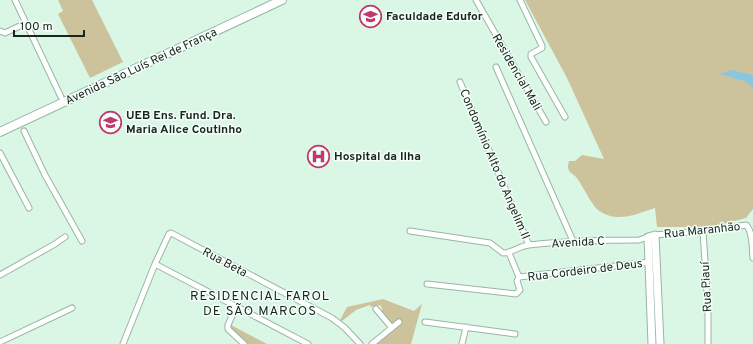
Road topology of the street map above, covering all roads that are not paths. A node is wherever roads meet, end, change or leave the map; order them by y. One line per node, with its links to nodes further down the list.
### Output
1 (15, 0): 6 (street)
2 (269, 0): 10 (main road, Avenida São Luís Rei de França)
3 (282, 0): 15 (main road, Avenida São Luís Rei de França)
4 (476, 0): 12 (street, Residencial Mali)
5 (520, 0): 11 (street)
6 (26, 23): 7 (street); 10 (street)
7 (0, 31)
8 (496, 67): 23 (street)
9 (460, 82): 24 (street, Condomínio Alto do Angelim II)
10 (61, 97): 13 (main road, Avenida São Luís Rei de França)
11 (565, 117)
12 (546, 122)
13 (0, 126)
14 (24, 131): 22 (street)
15 (0, 132)
16 (0, 153): 17 (street)
17 (28, 208)
18 (410, 231): 25 (street)
19 (703, 231): 21 (street, Rua Maranhão); 26 (street, Rua Maranhão); 50 (street, Rua Piauí)
20 (65, 236): 29 (street)
21 (651, 236): 23 (street, Avenida C); 27 (street); 40 (street)
22 (82, 241)
23 (573, 241): 24 (street, Avenida C)
24 (529, 245): 25 (street, Avenida C)
25 (509, 253): 30 (street)
26 (753, 258)
27 (650, 262): 30 (street, Rua Cordeiro de Deus); 40 (street)
28 (155, 264): 32 (street); 42 (street); 45 (street, Rua Beta)
29 (0, 275)
30 (520, 277): 31 (street)
31 (427, 284)
32 (236, 307): 43 (street); 44 (street)
33 (72, 308): 41 (street)
34 (376, 310): 38 (street)
35 (399, 322): 38 (street)
36 (424, 322): 37 (street)
37 (466, 327): 39 (street); 47 (street)
38 (392, 328): 46 (street)
39 (515, 334)
40 (656, 334): 48 (street); 49 (street)
41 (0, 342)
42 (123, 344)
43 (244, 344)
44 (308, 344)
45 (360, 344)
46 (372, 344)
47 (462, 344)
48 (652, 344)
49 (660, 344)
50 (708, 344)

